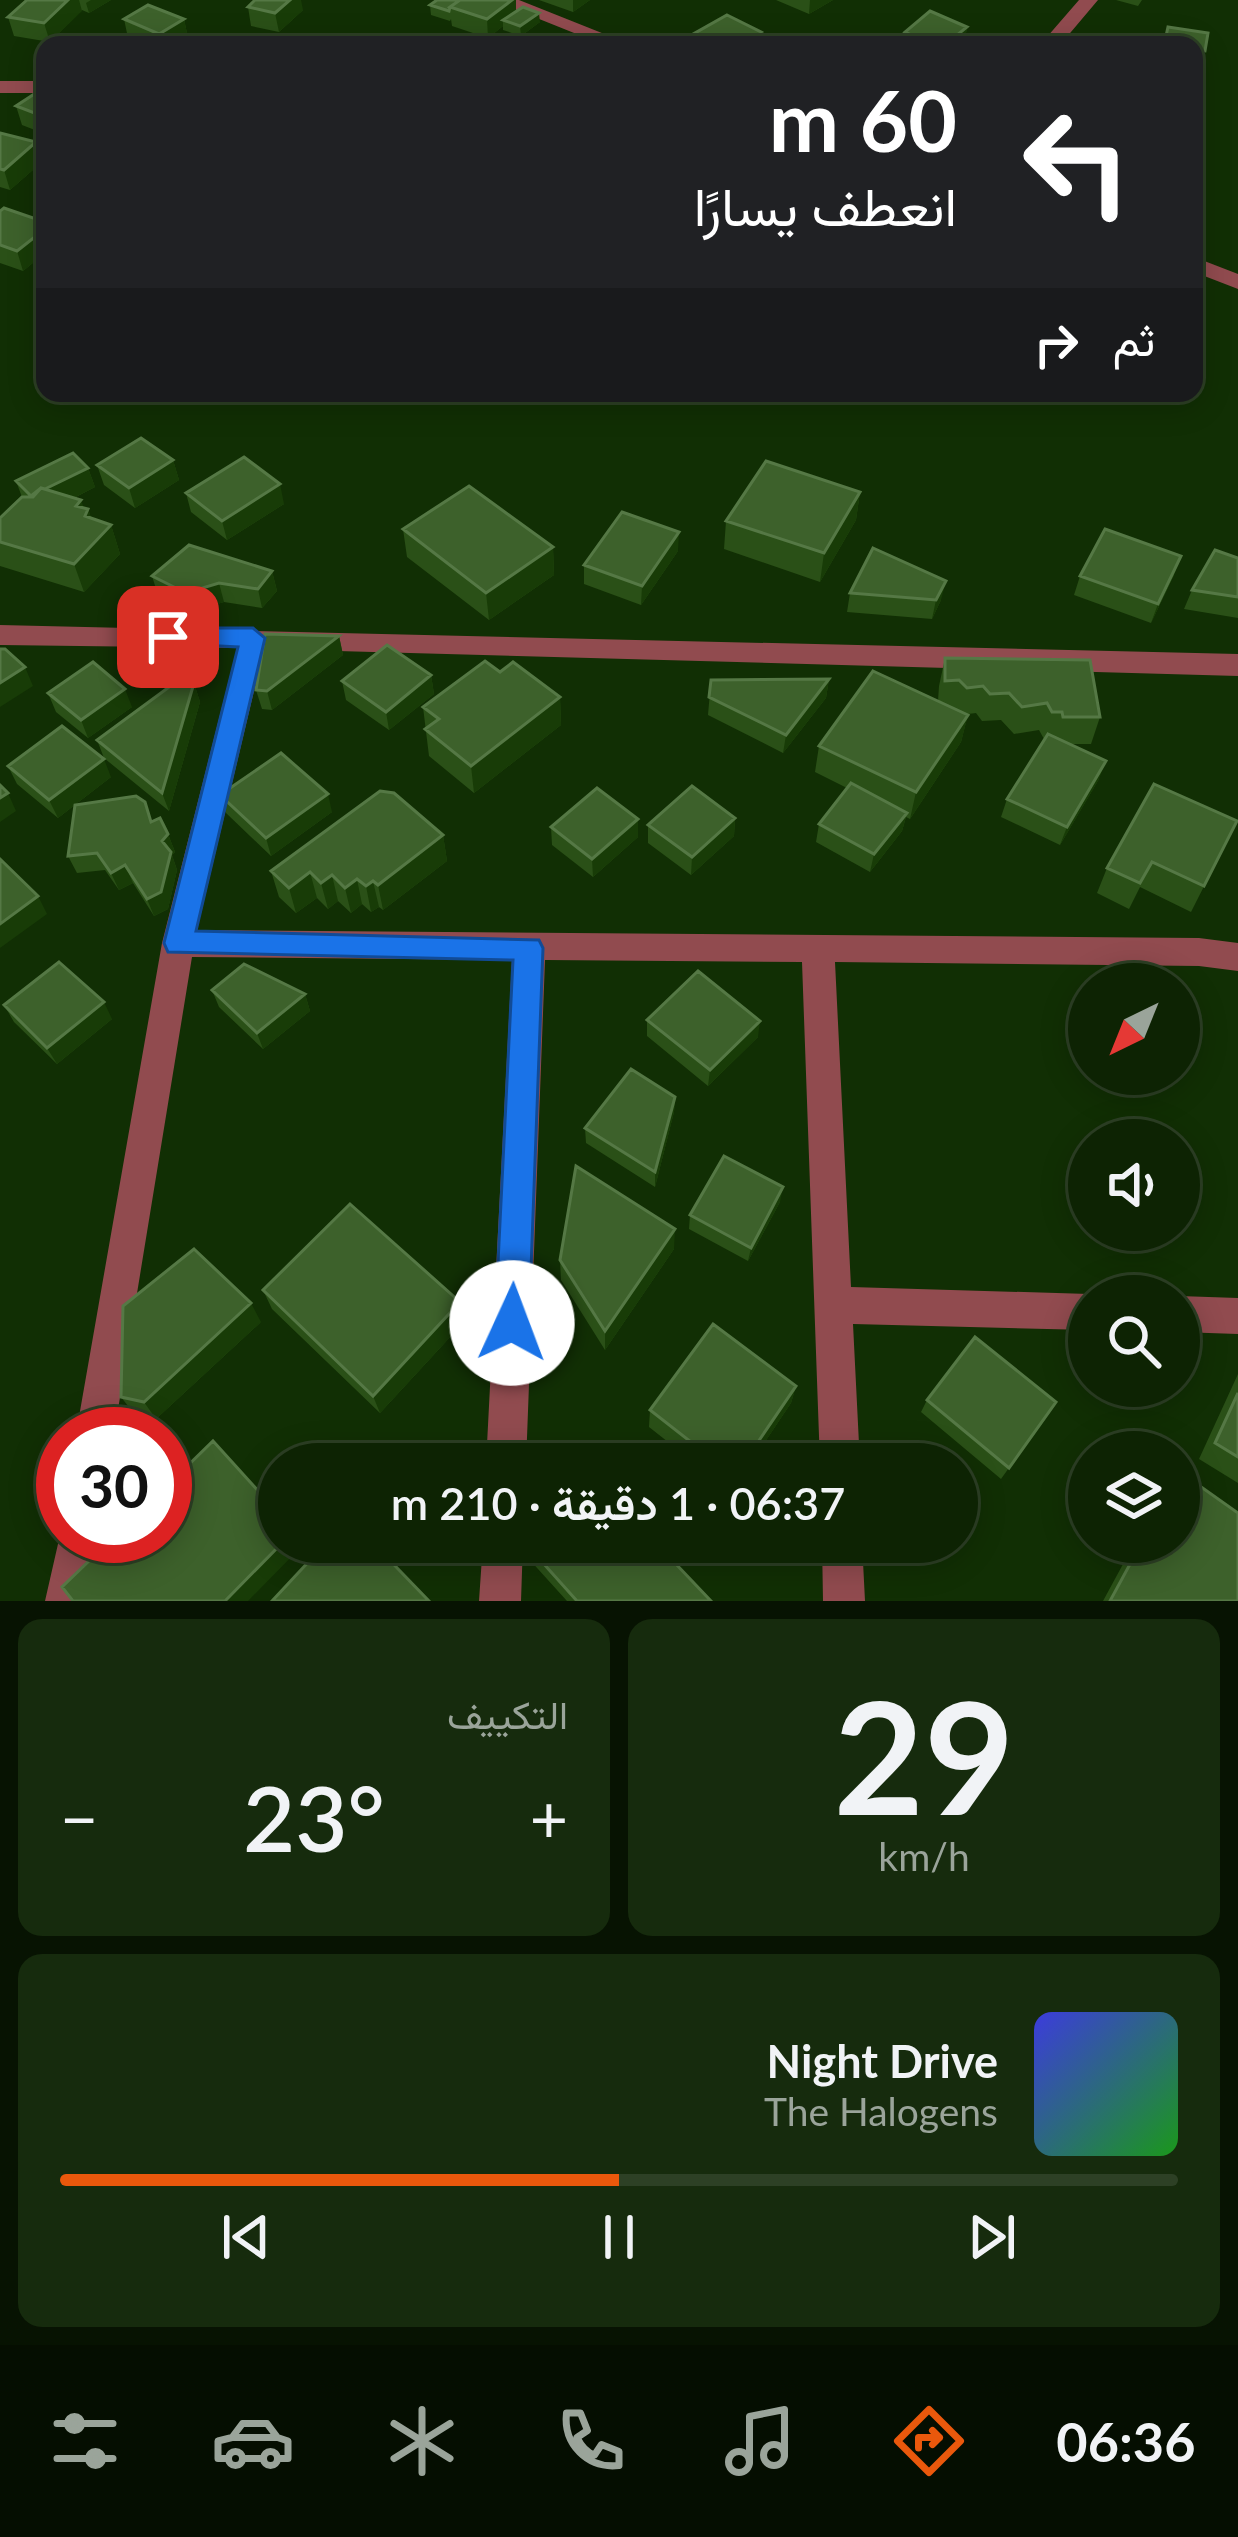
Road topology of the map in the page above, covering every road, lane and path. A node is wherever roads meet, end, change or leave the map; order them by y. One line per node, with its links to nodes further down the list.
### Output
1 (501, 0): 3 (street)
2 (1088, 0): 4 (street)
3 (598, 36)
4 (1058, 36)
5 (0, 87): 6 (street)
6 (36, 87)
7 (1203, 268): 8 (street)
8 (1238, 282)
9 (0, 635): 10 (street)
10 (253, 638): 11 (street); 12 (street)
11 (1238, 665)
12 (178, 943): 13 (street); 20 (street)
13 (529, 948): 14 (street); 21 (street)
14 (818, 950): 15 (street); 16 (street)
15 (1238, 957)
16 (836, 1305): 17 (street); 22 (street)
17 (1068, 1311)
18 (1200, 1315): 19 (street)
19 (1238, 1316)
20 (100, 1407)
21 (507, 1443)
22 (839, 1443)
23 (72, 1563): 26 (street)
24 (502, 1563): 27 (street)
25 (843, 1563): 28 (street)
26 (66, 1601)
27 (500, 1601)
28 (844, 1601)

